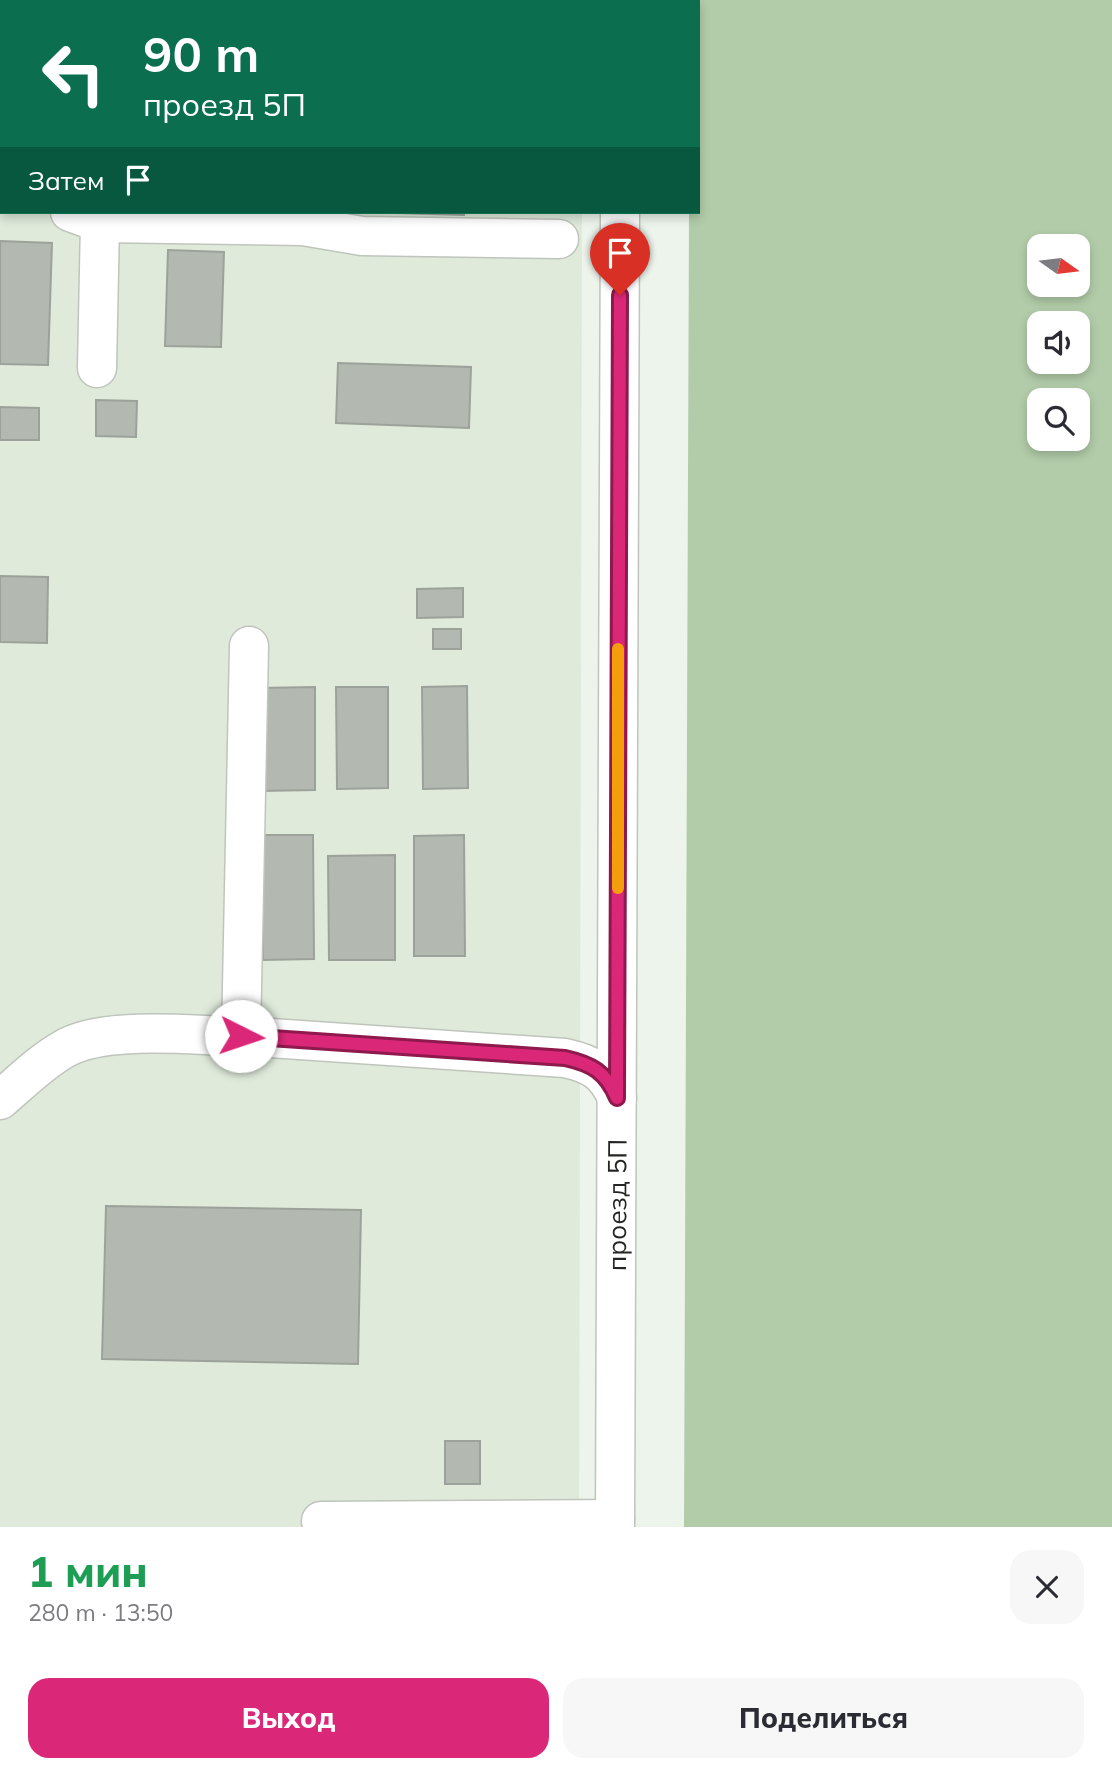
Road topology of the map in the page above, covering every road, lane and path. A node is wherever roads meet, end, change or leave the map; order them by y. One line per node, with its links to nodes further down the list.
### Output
1 (620, 214): 8 (street, проезд 5П)
2 (85, 218): 3 (street); 5 (street)
3 (303, 219): 4 (street)
4 (559, 239)
5 (97, 368)
6 (249, 646): 7 (street)
7 (241, 1036): 8 (street); 9 (street)
8 (617, 1098): 11 (street, проезд 5П)
9 (0, 1100)
10 (320, 1521): 11 (street)
11 (615, 1523)

